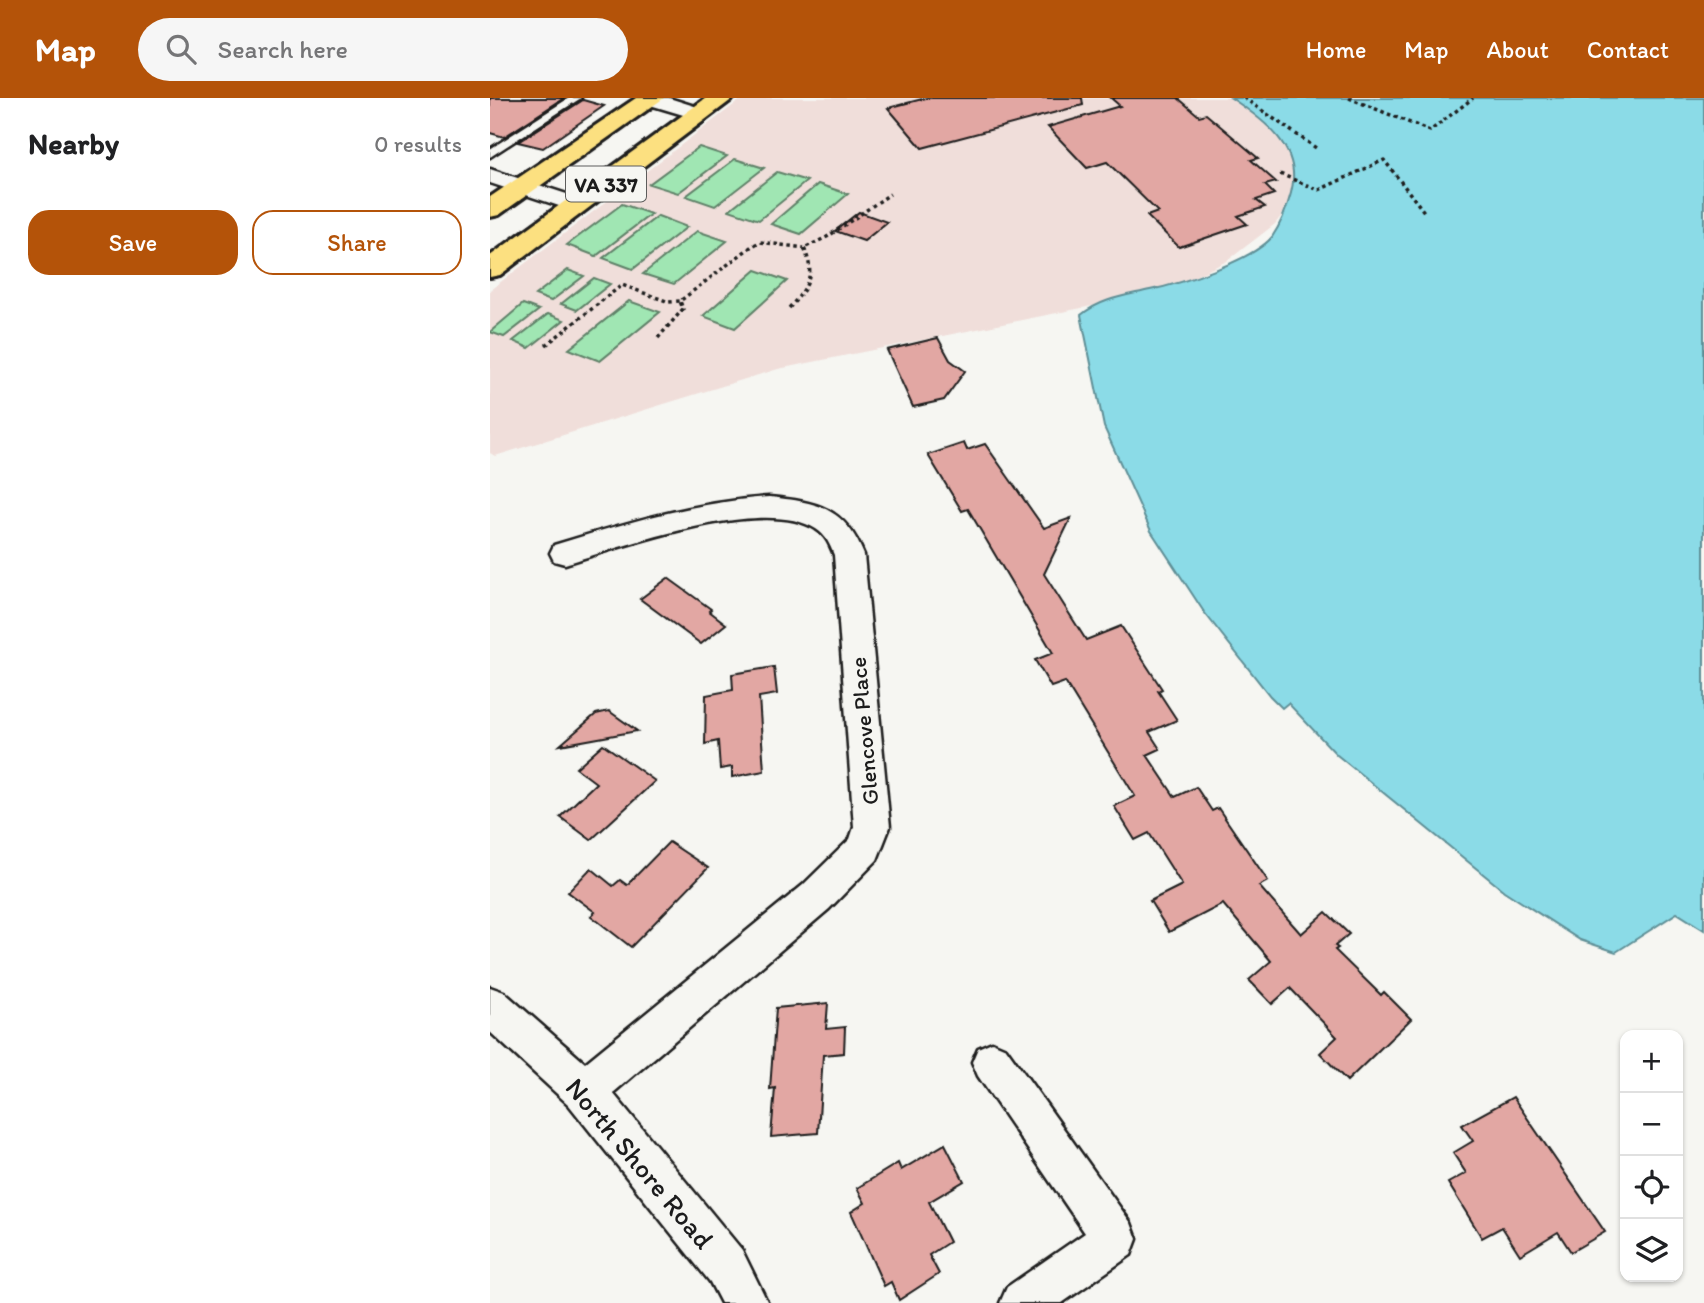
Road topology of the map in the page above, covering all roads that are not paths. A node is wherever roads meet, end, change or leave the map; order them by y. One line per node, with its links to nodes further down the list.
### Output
1 (576, 98): 5 (lane)
2 (650, 98): 4 (street); 7 (main road, VA 337)
3 (722, 98): 4 (main road, VA 337)
4 (700, 114): 8 (main road, VA 337)
5 (490, 154)
6 (490, 176): 7 (street)
7 (523, 187): 8 (street); 9 (main road, VA 337)
8 (577, 205): 10 (main road, VA 337)
9 (490, 209)
10 (490, 269)
11 (565, 554): 14 (street, Glencove Place)
12 (490, 1006): 14 (street, North Shore Road)
13 (992, 1062): 16 (street)
14 (584, 1090): 15 (street, North Shore Road)
15 (746, 1303)
16 (1023, 1303)

